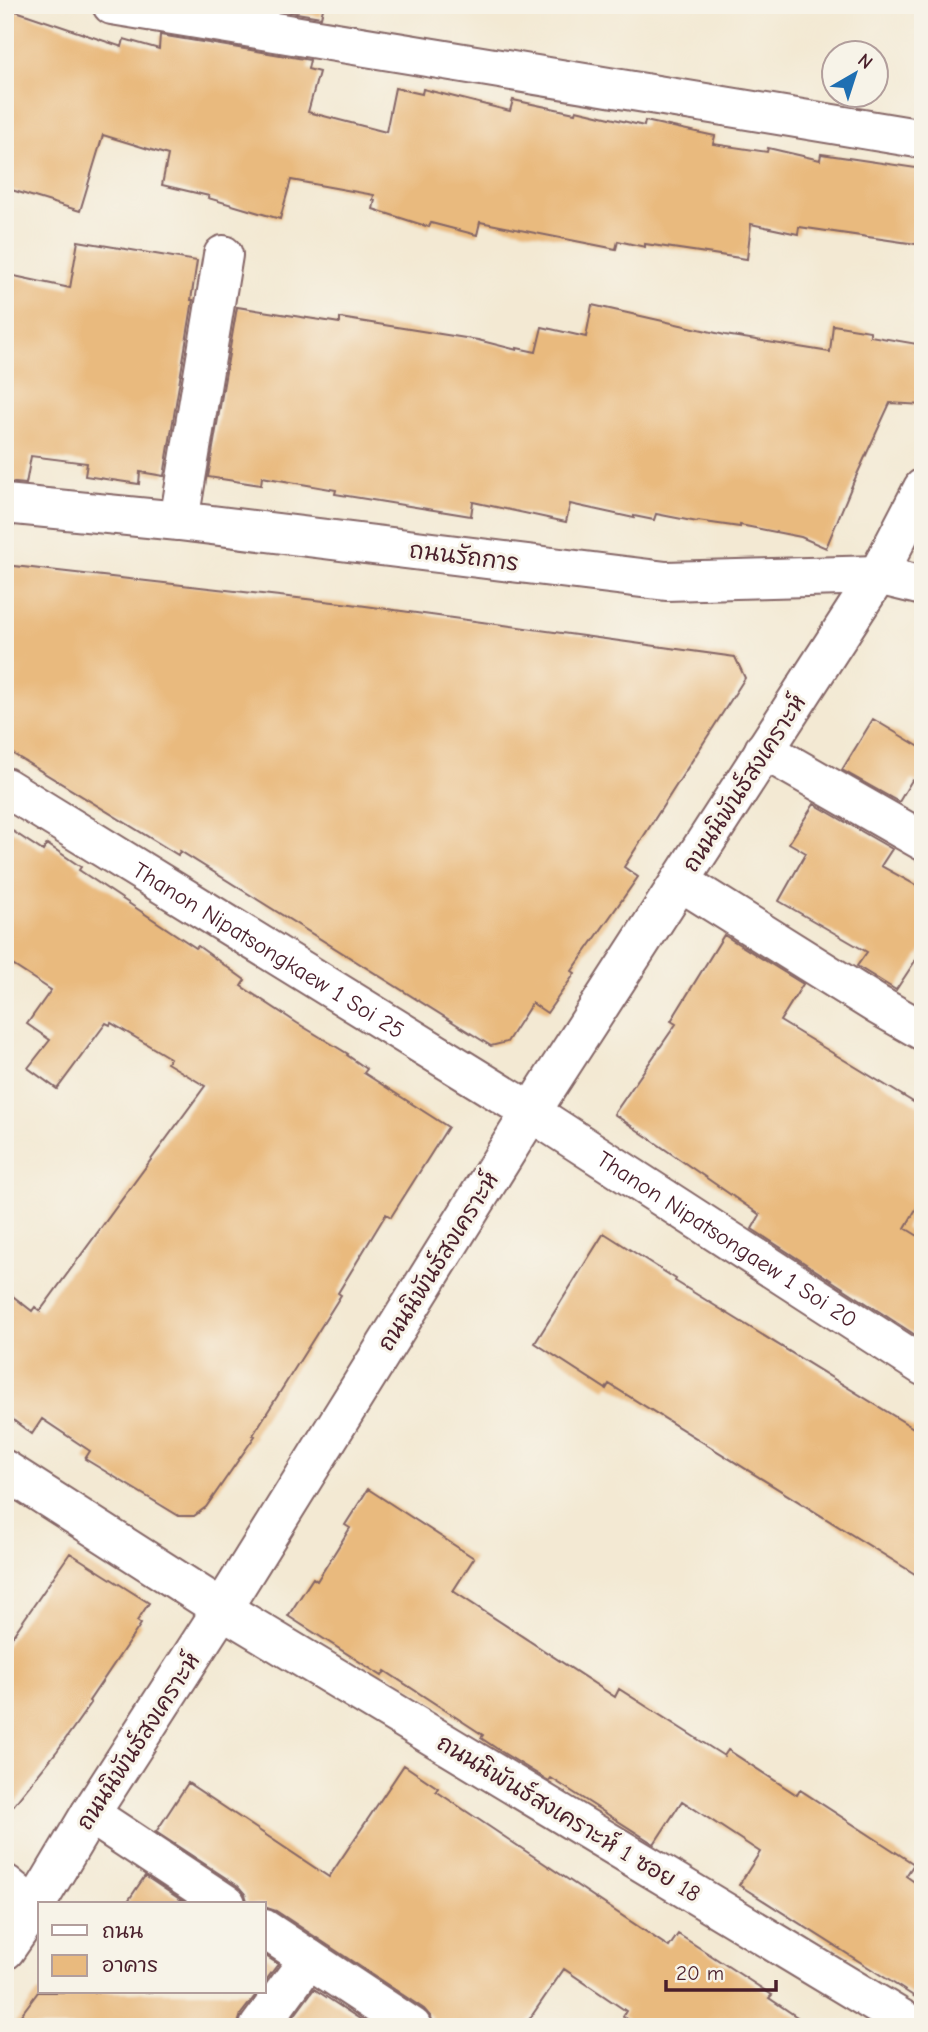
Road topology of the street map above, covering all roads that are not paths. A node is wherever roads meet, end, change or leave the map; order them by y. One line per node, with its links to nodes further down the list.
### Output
1 (112, 5): 2 (street)
2 (923, 139)
3 (223, 256): 6 (street)
4 (923, 488): 7 (street, ถนนนิพันธ์สงเคราะห์)
5 (5, 504): 6 (street, ถนนรัถการ)
6 (179, 521): 7 (street, ถนนรัถการ)
7 (878, 575): 8 (street, ถนนรัถการ); 9 (street, ถนนนิพันธ์สงเคราะห์)
8 (923, 586)
9 (764, 750): 11 (street); 12 (street, ถนนนิพันธ์สงเคราะห์)
10 (5, 787): 14 (street, Thanon Nipatsongkaew 1 Soi 25)
11 (923, 841)
12 (681, 882): 13 (street); 14 (street, ถนนนิพันธ์สงเคราะห์)
13 (923, 1031)
14 (531, 1112): 15 (street, Thanon Nipatsongaew 1 Soi 20); 17 (street, ถนนนิพันธ์สงเคราะห์)
15 (923, 1366)
16 (5, 1470): 17 (street, ถนนนิพันธ์สงเคราะห์ 1 ซอย 18)
17 (222, 1609): 18 (street, ถนนนิพันธ์สงเคราะห์); 26 (street, ถนนนิพันธ์สงเคราะห์ 1 ซอย 18)
18 (90, 1814): 19 (street, ถนนนิพันธ์สงเคราะห์); 20 (street)
19 (20, 1896): 22 (street, ถนนนิพันธ์สงเคราะห์)
20 (223, 1902)
21 (266, 1930): 23 (street)
22 (5, 1950)
23 (309, 1959): 24 (street); 25 (street)
24 (259, 2027)
25 (412, 2027)
26 (915, 2027)

